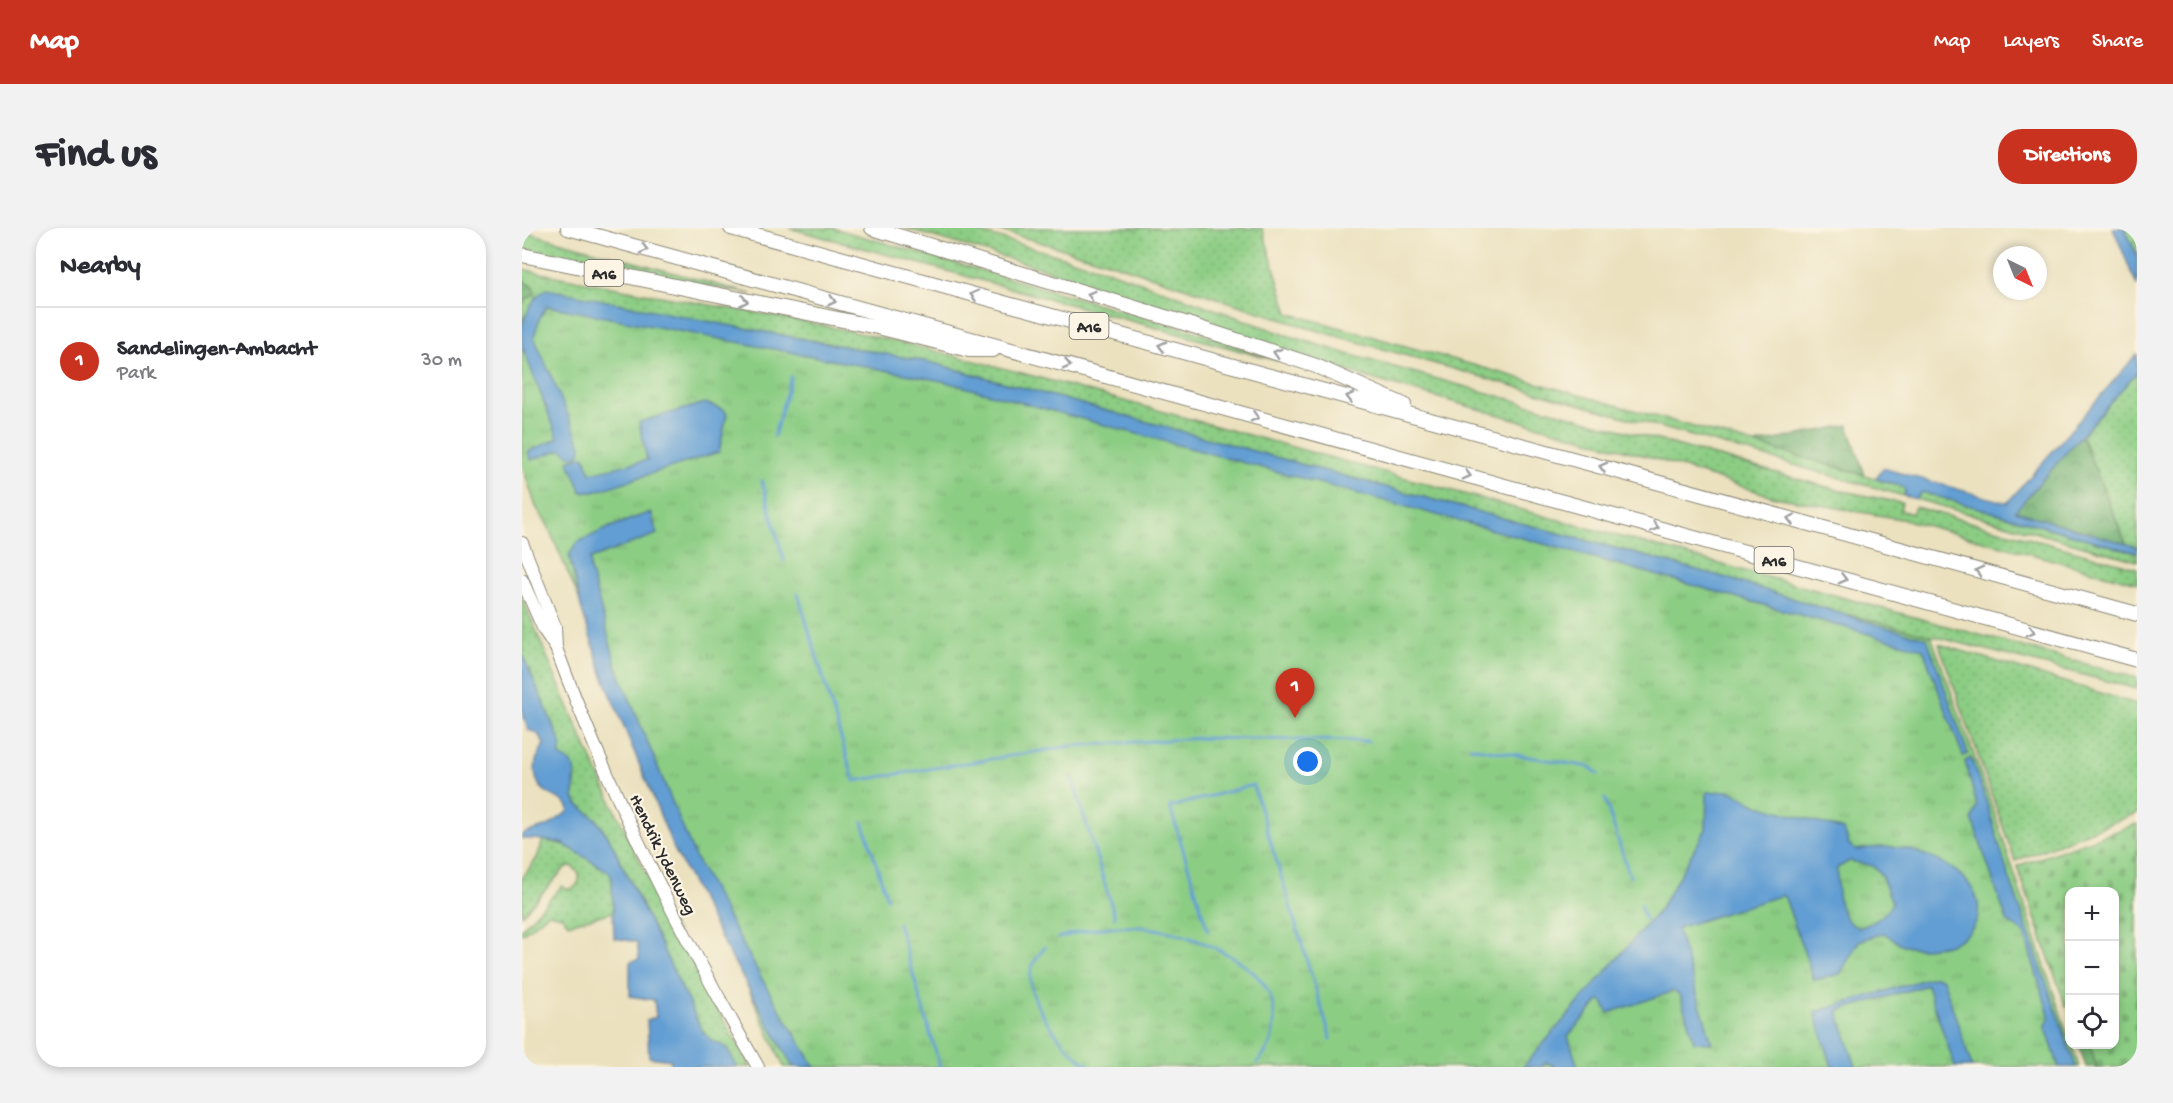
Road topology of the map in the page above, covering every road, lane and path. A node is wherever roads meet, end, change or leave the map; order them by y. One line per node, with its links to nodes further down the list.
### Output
1 (568, 228): 7 (highway, A16, one-way to 7)
2 (731, 228): 8 (highway, A16, one-way to 2)
3 (864, 228): 5 (highway, A16)
4 (872, 228): 5 (highway, A16)
5 (897, 236): 8 (highway, A16, one-way to 5)
6 (522, 255): 7 (highway, A16, one-way to 7)
7 (1010, 350): 13 (highway, A16, one-way to 13)
8 (1447, 424): 11 (highway, A16, one-way to 8)
9 (522, 543): 12 (main road, Hendrik Ydenweg)
10 (522, 580): 12 (main road, Hendrik Ydenweg)
11 (2137, 614)
12 (556, 648): 14 (main road, Hendrik Ydenweg)
13 (2137, 660)
14 (758, 1067)

